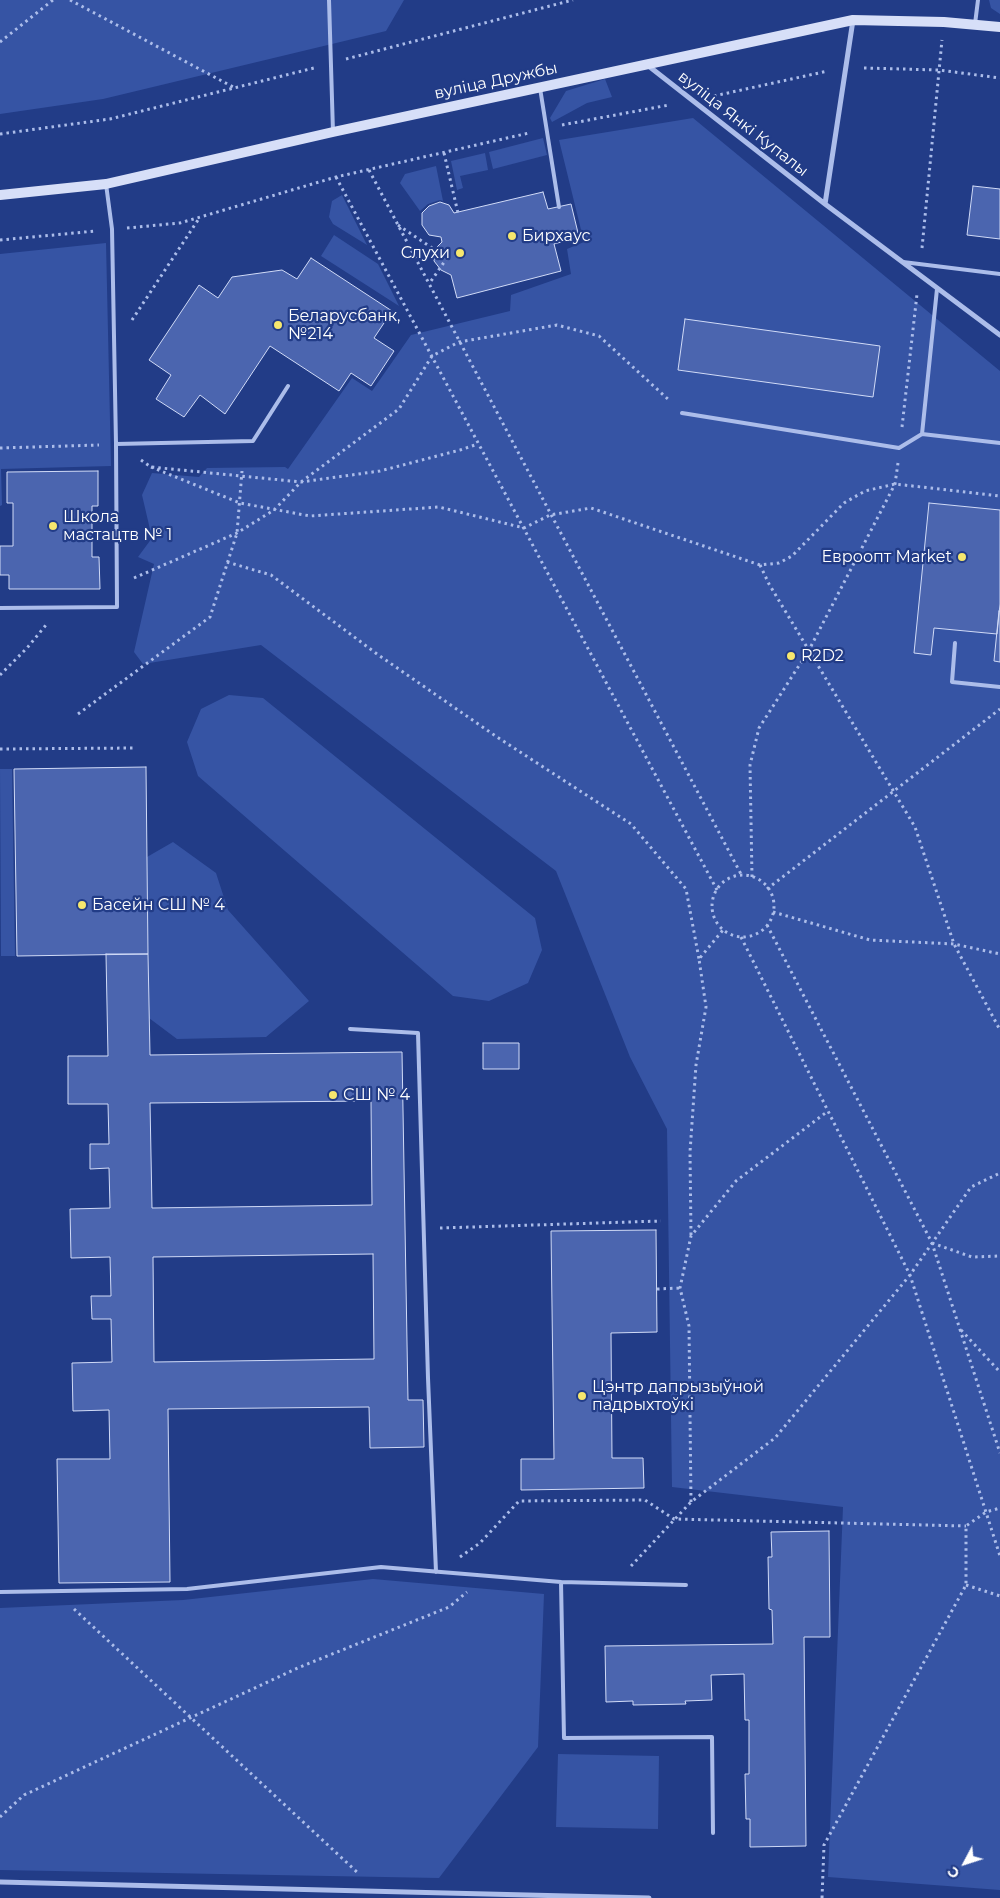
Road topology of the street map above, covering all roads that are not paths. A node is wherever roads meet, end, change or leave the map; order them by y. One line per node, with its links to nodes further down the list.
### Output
1 (329, 0): 8 (lane)
2 (978, 0): 4 (lane)
3 (853, 20): 4 (street, вуліца Дружбы); 6 (street, вуліца Дружбы); 11 (street, вуліца Янкі Купалы)
4 (975, 24): 5 (street, вуліца Дружбы)
5 (1000, 28)
6 (646, 64): 7 (street, вуліца Дружбы); 11 (street, вуліца Янкі Купалы)
7 (540, 87): 8 (street, вуліца Дружбы); 12 (lane)
8 (333, 132): 9 (street, вуліца Дружбы)
9 (106, 184): 10 (street, вуліца Дружбы); 21 (lane)
10 (0, 195)
11 (825, 204): 13 (street, вуліца Янкі Купалы)
12 (559, 207)
13 (901, 262): 14 (lane); 15 (street, вуліца Янкі Купалы)
14 (1000, 274)
15 (937, 289): 16 (street, вуліца Янкі Купалы); 19 (lane)
16 (1000, 335)
17 (288, 386): 21 (lane)
18 (682, 413): 19 (lane)
19 (922, 434): 20 (lane)
20 (1000, 443)
21 (116, 444): 22 (lane)
22 (0, 608)
23 (955, 643): 24 (lane)
24 (1000, 687)
25 (350, 1029): 26 (lane)
26 (436, 1572): 27 (lane); 29 (lane)
27 (561, 1582): 28 (lane); 30 (lane)
28 (686, 1585)
29 (0, 1592)
30 (713, 1833)
31 (0, 1882): 32 (street)
32 (649, 1898)

